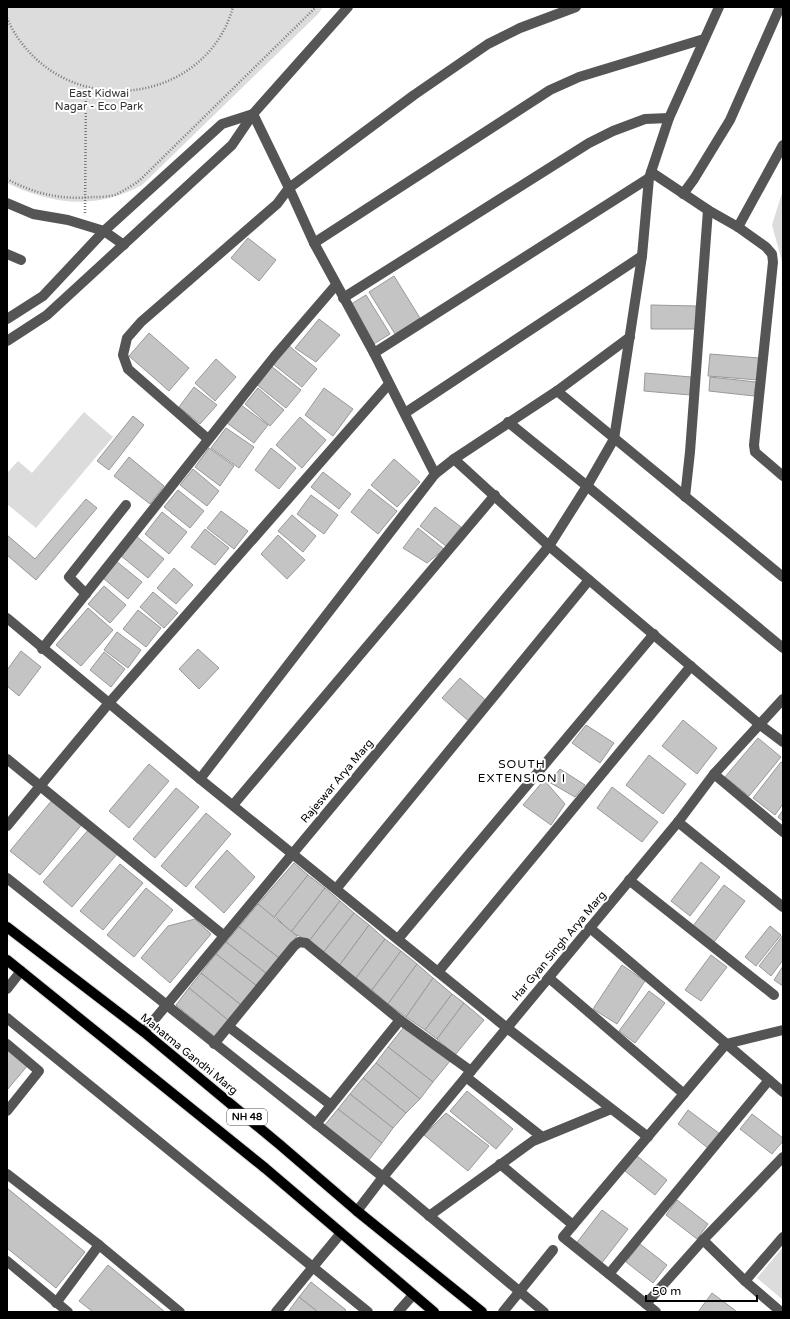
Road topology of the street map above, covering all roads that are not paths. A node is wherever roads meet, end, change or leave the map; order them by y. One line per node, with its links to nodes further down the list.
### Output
1 (576, 7): 10 (street)
2 (719, 7): 5 (street)
3 (780, 7): 11 (street)
4 (348, 8): 6 (street)
5 (704, 39): 7 (street); 16 (street)
6 (253, 114): 10 (street); 15 (street); 17 (street)
7 (670, 118): 9 (street); 22 (street)
8 (783, 145): 14 (street)
9 (650, 175): 11 (street); 19 (street); 26 (street)
10 (289, 188): 16 (street); 31 (street)
11 (683, 194): 13 (street)
12 (7, 203): 15 (street)
13 (708, 210): 14 (street); 38 (street)
14 (738, 227): 35 (street)
15 (104, 231): 17 (street); 23 (street)
16 (314, 243): 21 (street)
17 (124, 245): 25 (street)
18 (7, 254): 20 (street)
19 (642, 256): 24 (street); 29 (street)
20 (21, 260)
21 (336, 285): 22 (street); 31 (street)
22 (343, 298): 26 (street)
23 (7, 319)
24 (630, 337): 28 (street); 32 (street)
25 (7, 341)
26 (374, 353): 27 (street)
27 (389, 384): 29 (street); 50 (street)
28 (557, 391): 30 (street); 32 (street)
29 (405, 413): 34 (street)
30 (508, 422): 33 (street); 36 (street)
31 (208, 439): 43 (street)
32 (614, 439): 36 (street, Rajeswar Arya Marg); 38 (street)
33 (454, 458): 34 (street); 37 (street)
34 (435, 474): 55 (street)
35 (783, 476)
36 (587, 486): 40 (street, Rajeswar Arya Marg); 46 (street)
37 (495, 495): 40 (street); 57 (street)
38 (685, 497): 41 (street)
39 (126, 505): 43 (street)
40 (549, 546): 42 (street); 61 (street, Rajeswar Arya Marg)
41 (783, 577)
42 (589, 580): 45 (street); 64 (street)
43 (86, 594): 47 (street)
44 (7, 618): 47 (street)
45 (654, 634): 48 (street); 69 (street)
46 (783, 648)
47 (42, 649): 50 (street)
48 (691, 666): 51 (street); 72 (street)
49 (783, 699): 51 (street, Har Gyan Singh Arya Marg)
50 (109, 703): 55 (street); 56 (street)
51 (759, 724): 52 (street); 54 (street, Har Gyan Singh Arya Marg)
52 (783, 742)
53 (7, 759): 56 (street)
54 (714, 774): 58 (street, Har Gyan Singh Arya Marg); 60 (street)
55 (200, 779): 57 (street)
56 (39, 786): 59 (street); 68 (street)
57 (233, 805): 61 (street)
58 (678, 822): 63 (street, Har Gyan Singh Arya Marg); 65 (street)
59 (7, 826)
60 (783, 832)
61 (292, 853): 64 (street); 68 (street, Rajeswar Arya Marg)
62 (7, 878): 76 (street)
63 (629, 880): 67 (street, Har Gyan Singh Arya Marg); 75 (street)
64 (336, 889): 69 (street)
65 (783, 908)
66 (7, 927): 82 (main road, Mahatma Gandhi Marg / NH 48)
67 (590, 928): 73 (street, Har Gyan Singh Arya Marg); 85 (street)
68 (223, 935): 76 (street, Rajeswar Arya Marg)
69 (398, 939): 72 (street)
70 (7, 960): 71 (main road, NH 48)
71 (21, 972): 74 (street); 103 (main road, NH 48)
72 (438, 972): 80 (street)
73 (549, 978): 80 (street, Har Gyan Singh Arya Marg); 89 (street)
74 (7, 989)
75 (774, 995)
76 (166, 1004): 82 (street, Rajeswar Arya Marg); 84 (street)
77 (7, 1018): 109 (street)
78 (400, 1020): 79 (street); 86 (street); 90 (street)
79 (228, 1026): 84 (street); 90 (street)
80 (507, 1028): 86 (street, Har Gyan Singh Arya Marg); 91 (street)
81 (783, 1030): 85 (street)
82 (144, 1032): 100 (main road, Mahatma Gandhi Marg / NH 48)
83 (7, 1044): 92 (street)
84 (214, 1044): 93 (street)
85 (726, 1044): 87 (street); 89 (street)
86 (469, 1074): 94 (street); 99 (street, Har Gyan Singh Arya Marg)
87 (769, 1080): 88 (street); 110 (street)
88 (783, 1092)
89 (684, 1094): 95 (street)
90 (331, 1105): 93 (street)
91 (611, 1109): 94 (street); 95 (street)
92 (7, 1111)
93 (316, 1124): 99 (street)
94 (542, 1137): 97 (street)
95 (648, 1137): 102 (street)
96 (783, 1157): 105 (street)
97 (500, 1164): 101 (street); 102 (street)
98 (7, 1174): 106 (street)
99 (383, 1177): 100 (street, Har Gyan Singh Arya Marg); 101 (street)
100 (357, 1211): 122 (main road, Mahatma Gandhi Marg / NH 48)
101 (429, 1216): 112 (street)
102 (573, 1225): 110 (street)
103 (341, 1233): 109 (street); 113 (main road, NH 48)
104 (783, 1236): 111 (street)
105 (703, 1240): 111 (street); 115 (street)
106 (99, 1245): 114 (street); 117 (street)
107 (553, 1250): 112 (street)
108 (7, 1261): 114 (street)
109 (313, 1268): 118 (street); 119 (street)
110 (609, 1274): 115 (street)
111 (745, 1281): 126 (street)
112 (519, 1291): 123 (street); 124 (street)
113 (413, 1295): 120 (street); 121 (main road, NH 48)
114 (56, 1303): 116 (street)
115 (646, 1304): 125 (street)
116 (68, 1312)
117 (180, 1312)
118 (276, 1312)
119 (368, 1312)
120 (398, 1312)
121 (434, 1312)
122 (482, 1312)
123 (503, 1312)
124 (544, 1312)
125 (656, 1312)
126 (781, 1312)

